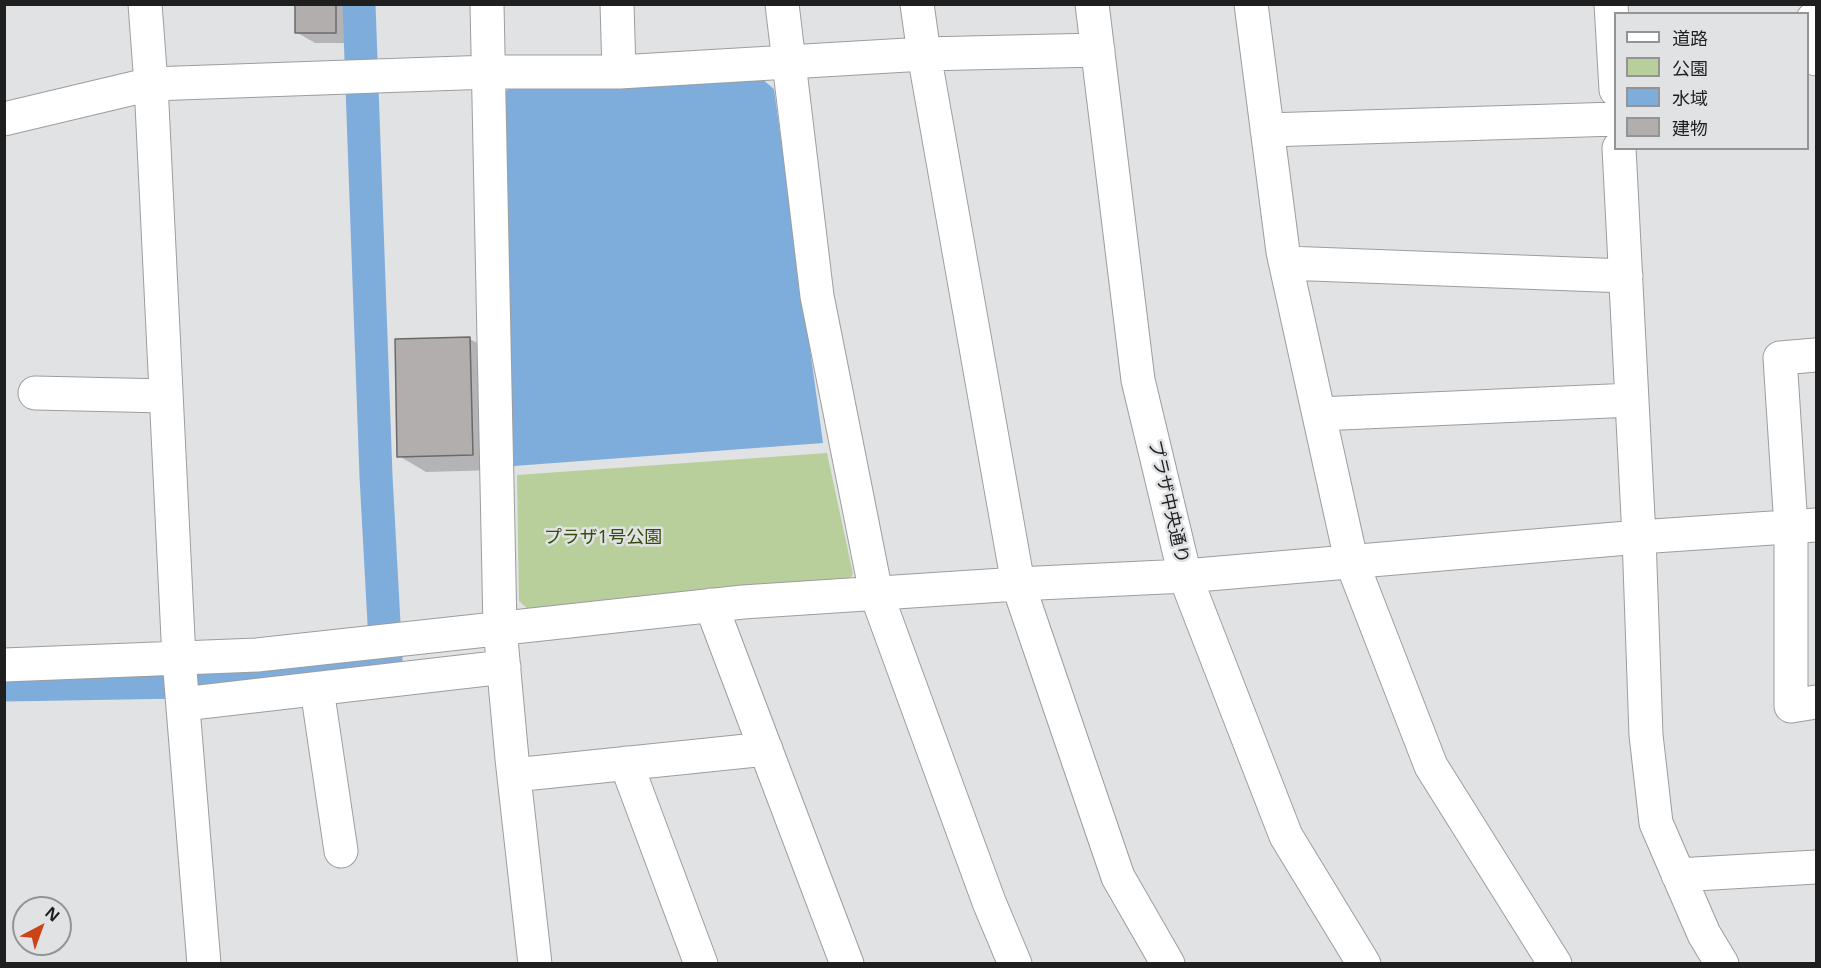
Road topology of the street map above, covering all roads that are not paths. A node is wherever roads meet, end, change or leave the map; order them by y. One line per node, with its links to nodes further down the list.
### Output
1 (145, 4): 17 (street)
2 (487, 4): 15 (street)
3 (617, 4): 16 (street)
4 (782, 4): 14 (street)
5 (917, 4): 12 (street)
6 (1092, 4): 11 (street, プラザ中央通り)
7 (1251, 4): 20 (street)
8 (1611, 4): 10 (street)
9 (1812, 19): 13 (street)
10 (1614, 38)
11 (1098, 50): 12 (street); 32 (street, プラザ中央通り)
12 (924, 54): 14 (street); 33 (street)
13 (1816, 59)
14 (790, 62): 16 (street); 34 (street)
15 (490, 72): 16 (street); 17 (street); 36 (street)
16 (619, 72)
17 (151, 84): 18 (street); 26 (street)
18 (4, 119)
19 (1614, 119): 20 (street)
20 (1268, 130): 22 (street)
21 (1619, 150): 23 (street)
22 (1286, 263): 23 (street); 28 (street)
23 (1626, 276): 27 (street)
24 (1816, 355): 29 (street)
25 (35, 393): 26 (street)
26 (166, 396): 37 (street)
27 (1632, 400): 28 (street); 30 (street)
28 (1319, 414): 31 (street)
29 (1804, 526): 30 (street); 41 (street)
30 (1639, 537): 31 (street); 48 (street)
31 (1351, 560): 32 (street); 56 (street)
32 (1185, 576): 33 (street); 55 (street, プラザ中央通り)
33 (1018, 584): 34 (street); 54 (street)
34 (876, 593): 35 (street); 53 (street)
35 (711, 605): 36 (street); 43 (street)
36 (500, 628): 37 (street); 39 (street)
37 (179, 659): 38 (street); 42 (street)
38 (4, 665)
39 (504, 667): 40 (street); 45 (street)
40 (317, 689): 42 (street); 46 (street)
41 (1816, 702)
42 (183, 704): 49 (street)
43 (765, 749): 44 (street); 52 (street)
44 (626, 763): 45 (street); 51 (street)
45 (514, 775): 50 (street)
46 (341, 851)
47 (1816, 867): 48 (street)
48 (1678, 874): 57 (street)
49 (204, 963)
50 (535, 963)
51 (701, 963)
52 (847, 963)
53 (1015, 963)
54 (1168, 963)
55 (1364, 963)
56 (1555, 963)
57 (1722, 963)

